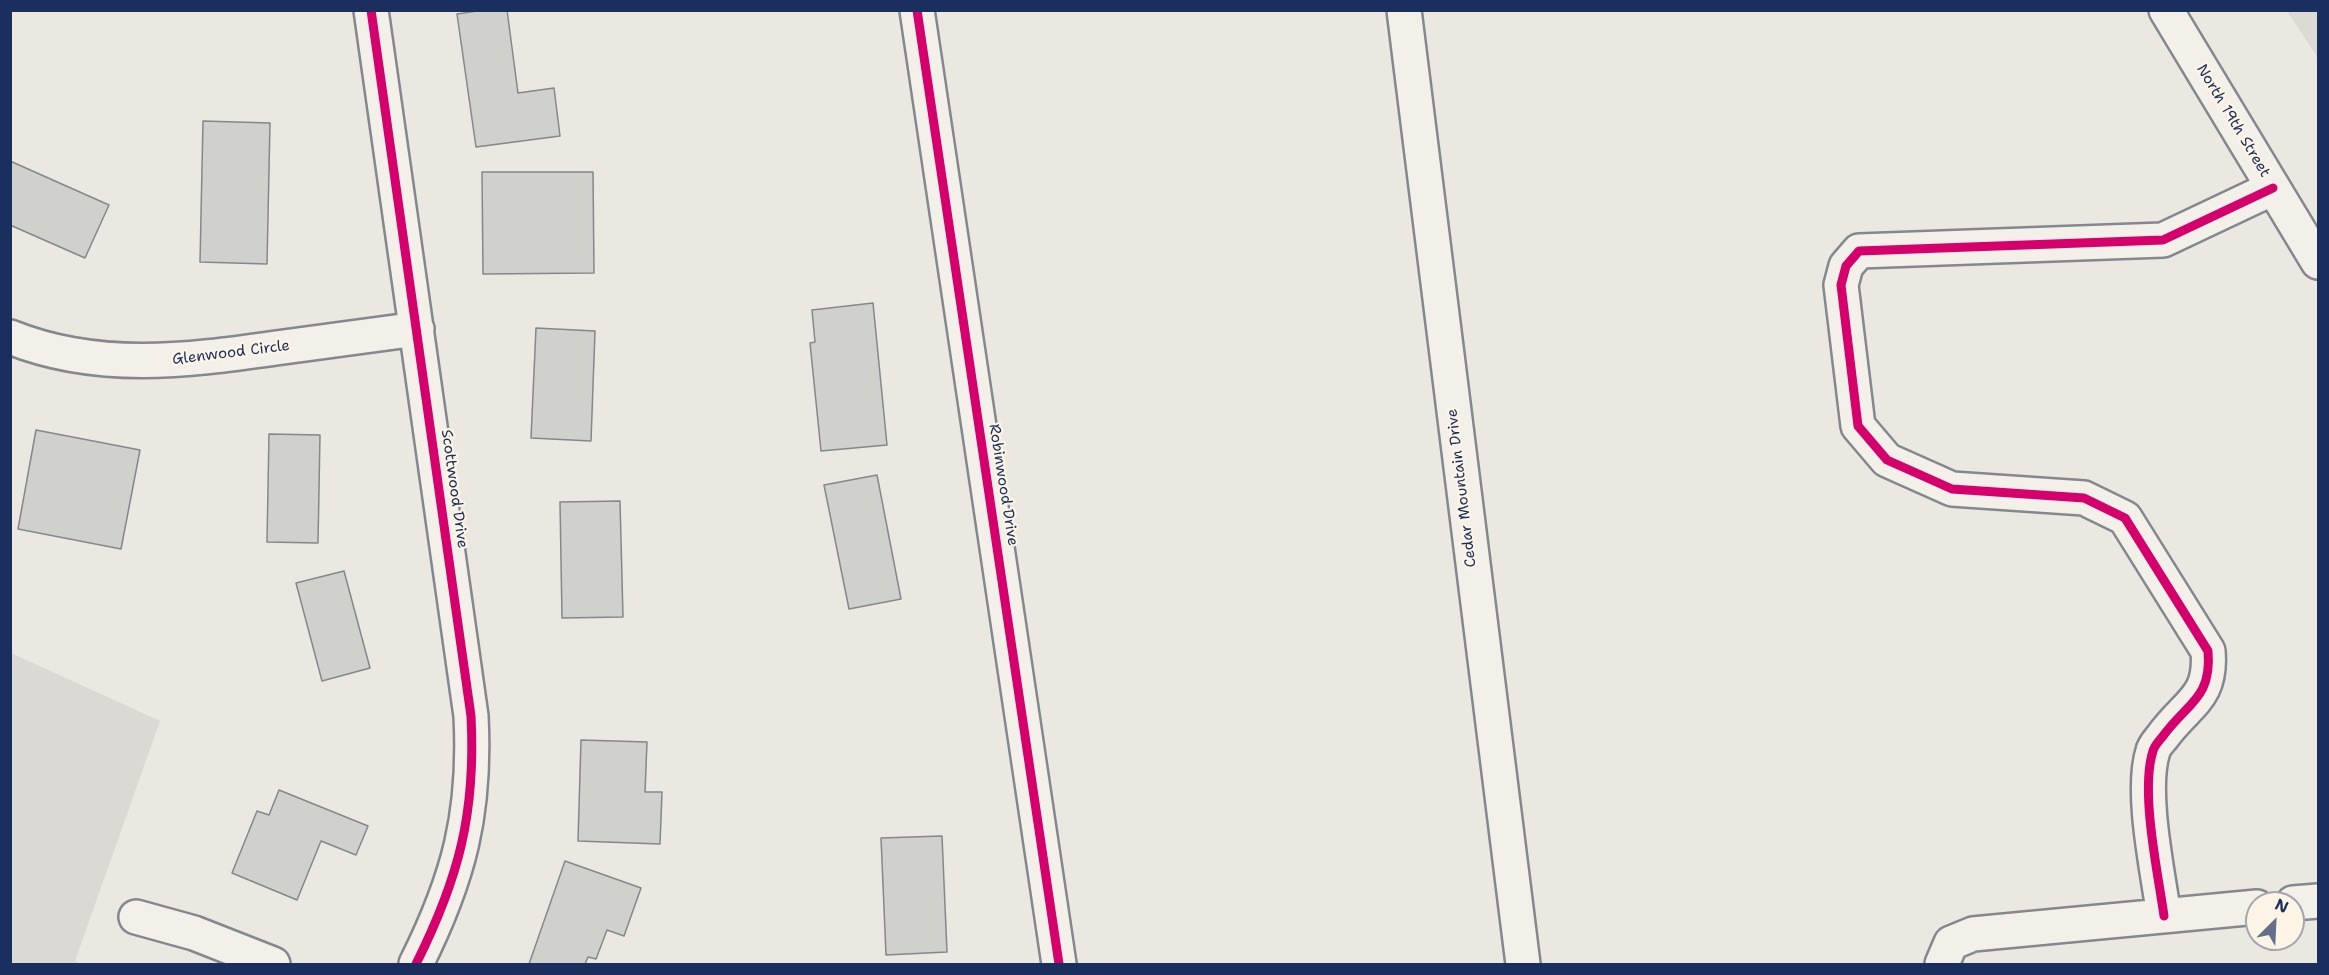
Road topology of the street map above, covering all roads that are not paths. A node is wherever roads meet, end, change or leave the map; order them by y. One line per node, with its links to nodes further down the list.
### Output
1 (371, 10): 7 (street, Scottwood Drive)
2 (917, 10): 14 (street, Robinwood Drive)
3 (1404, 10): 15 (street, Cedar Mountain Drive)
4 (2166, 10): 5 (street, North 19th Street)
5 (2273, 188): 6 (street, North 19th Street); 10 (street)
6 (2319, 262)
7 (417, 329): 8 (street, Glenwood Circle); 13 (street, Scottwood Drive)
8 (10, 338)
9 (2245, 908): 10 (street)
10 (2164, 916): 16 (street)
11 (136, 917): 12 (street)
12 (273, 964)
13 (417, 964)
14 (1059, 964)
15 (1523, 964)
16 (1942, 964)

